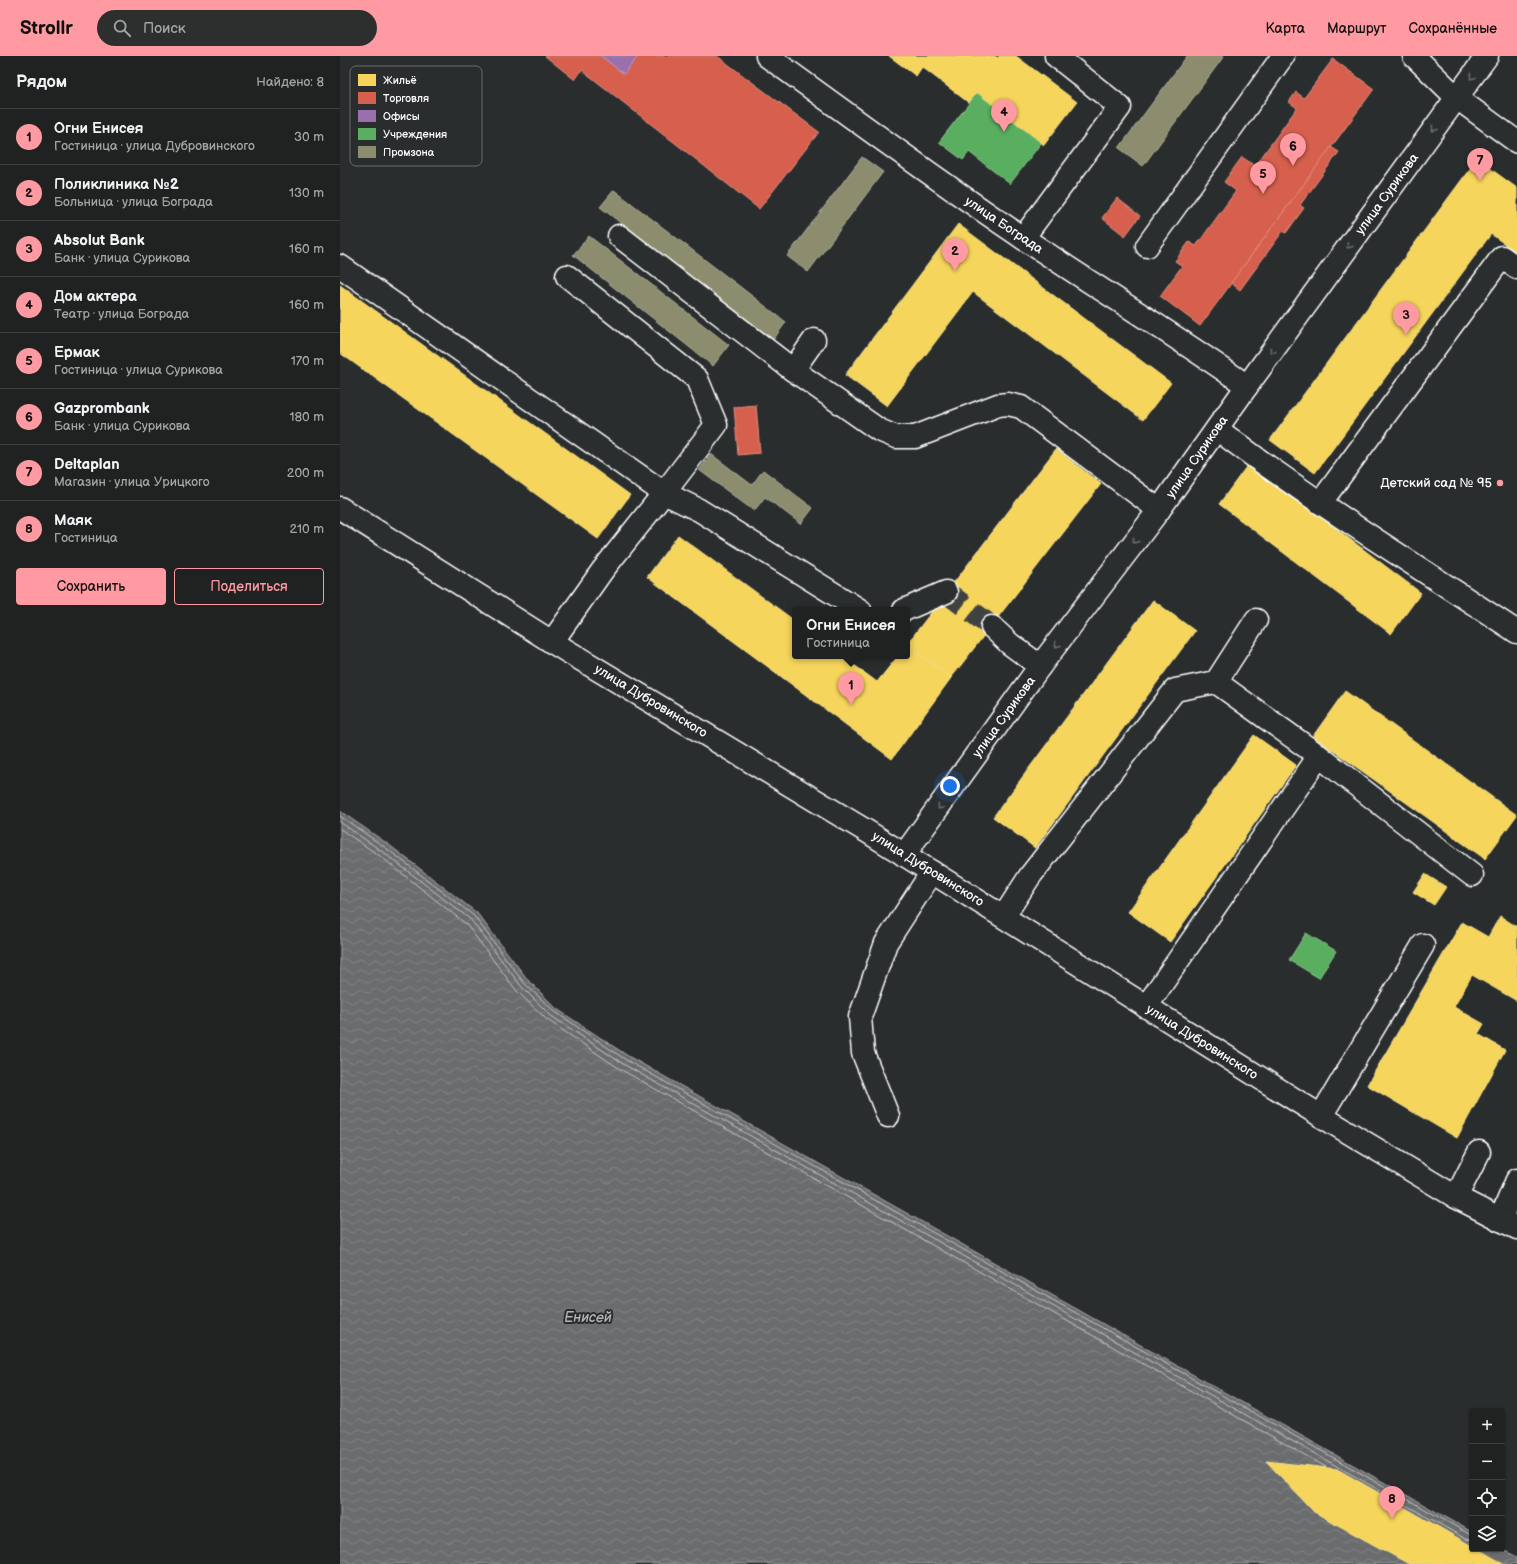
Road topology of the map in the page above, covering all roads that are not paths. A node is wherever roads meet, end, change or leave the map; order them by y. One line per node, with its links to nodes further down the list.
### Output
1 (767, 56): 9 (main road, улица Бограда)
2 (1056, 56): 9 (main road)
3 (1283, 56): 10 (main road)
4 (1414, 56): 6 (main road)
5 (1487, 56): 6 (main road, улица Сурикова, one-way to 6)
6 (1457, 98): 7 (main road); 16 (main road, улица Сурикова, one-way to 16)
7 (1517, 142)
8 (620, 236): 15 (main road)
9 (1022, 238): 16 (main road, улица Бограда)
10 (1148, 246)
11 (340, 266): 18 (main road)
12 (1517, 268): 19 (main road)
13 (567, 276): 18 (main road)
14 (814, 340): 15 (main road)
15 (793, 370): 21 (main road)
16 (1247, 386): 17 (main road, улица Сурикова)
17 (1217, 429): 19 (main road); 21 (main road, улица Сурикова)
18 (664, 494): 23 (main road); 28 (main road)
19 (1321, 502): 27 (main road)
20 (340, 508): 28 (main road, улица Дубровинского)
21 (1159, 510): 29 (main road, улица Сурикова, one-way to 29)
22 (946, 592): 24 (main road)
23 (855, 607)
24 (910, 607)
25 (1256, 620): 30 (main road)
26 (992, 627): 29 (main road)
27 (1517, 632)
28 (552, 642): 32 (main road, улица Дубровинского)
29 (1040, 666): 32 (main road, улица Сурикова, one-way to 32)
30 (1216, 682): 31 (main road); 35 (main road)
31 (1319, 756): 34 (main road); 37 (main road)
32 (904, 855): 33 (main road, улица Дубровинского)
33 (932, 872): 35 (main road, улица Дубровинского); 38 (main road)
34 (1472, 876)
35 (1004, 916): 37 (main road, улица Дубровинского)
36 (1423, 945): 39 (main road)
37 (1146, 1007): 39 (main road, улица Дубровинского)
38 (888, 1116)
39 (1321, 1116): 42 (main road, улица Дубровинского)
40 (1479, 1152): 42 (main road)
41 (1517, 1180): 43 (main road)
42 (1456, 1197): 43 (main road, улица Дубровинского)
43 (1508, 1224)

